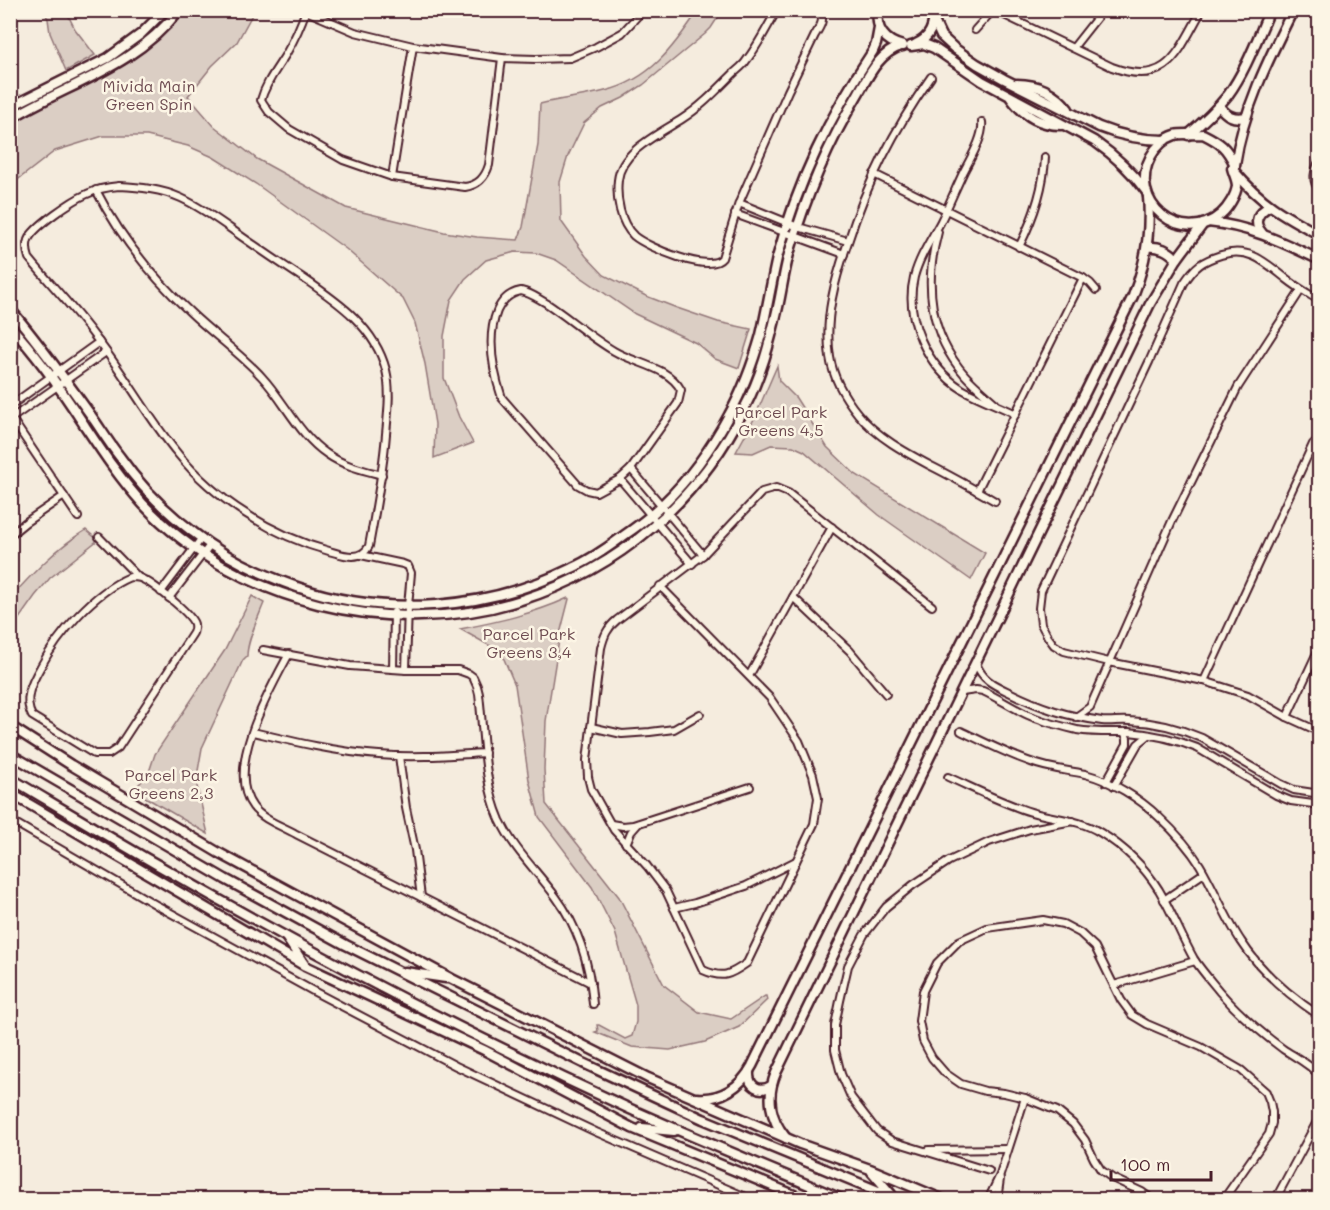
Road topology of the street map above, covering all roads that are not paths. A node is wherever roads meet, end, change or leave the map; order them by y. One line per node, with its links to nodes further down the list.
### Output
1 (165, 10): 26 (street)
2 (179, 10): 30 (street)
3 (642, 10): 20 (street)
4 (777, 10): 47 (street)
5 (820, 10): 44 (street)
6 (994, 10): 15 (street); 19 (street)
7 (1103, 10): 19 (street)
8 (1202, 10): 19 (street)
9 (1270, 10): 25 (street)
10 (1293, 10): 29 (street)
11 (306, 11): 17 (street); 40 (street)
12 (877, 13): 14 (street)
13 (934, 14): 16 (street); 22 (street)
14 (879, 28): 18 (street); 50 (street)
15 (975, 30)
16 (911, 45): 18 (street); 23 (street)
17 (413, 46): 20 (street); 40 (street)
18 (901, 46): 51 (street)
19 (1073, 48)
20 (502, 58): 40 (street)
21 (931, 76): 39 (street)
22 (1019, 86): 24 (street); 27 (street); 28 (street)
23 (1009, 95): 24 (street); 33 (street)
24 (1017, 100): 31 (street)
25 (1219, 106): 29 (street); 34 (street)
26 (10, 107)
27 (1059, 107): 28 (street); 31 (street)
28 (1070, 112): 35 (street)
29 (1246, 117): 38 (street)
30 (10, 119)
31 (1053, 119): 33 (street)
32 (982, 122): 46 (street)
33 (1065, 125): 43 (street)
34 (1188, 135): 35 (street); 38 (street)
35 (1165, 140): 43 (street)
36 (1045, 158): 57 (street)
37 (1320, 160): 42 (street)
38 (1233, 166): 45 (street); 49 (street)
39 (874, 174): 46 (street); 56 (street)
40 (392, 177)
41 (96, 190): 68 (street); 78 (street); 78 (street)
42 (1320, 191)
43 (1147, 194): 49 (street); 58 (street)
44 (739, 203): 47 (street); 50 (street)
45 (1270, 206): 53 (street); 54 (street)
46 (946, 211): 48 (street); 57 (street)
47 (735, 214): 52 (street)
48 (941, 221): 72 (street); 72 (street)
49 (1206, 223): 53 (street); 60 (street)
50 (788, 224): 51 (street); 52 (street)
51 (798, 227): 55 (street); 56 (street)
52 (785, 233): 55 (street); 83 (street)
53 (1262, 233): 61 (street)
54 (1320, 235)
55 (795, 237): 59 (street); 83 (street)
56 (848, 242): 59 (street)
57 (1019, 247): 62 (street)
58 (1147, 247): 60 (street); 163 (street)
59 (844, 254): 80 (street)
60 (1178, 259): 110 (street)
61 (1320, 260)
62 (1083, 278): 63 (street); 74 (street)
63 (1095, 290)
64 (1301, 290): 65 (street); 109 (street); 109 (street)
65 (1320, 301)
66 (10, 309): 70 (street)
67 (10, 326): 70 (street)
68 (99, 342): 69 (street); 70 (street)
69 (106, 352): 71 (street); 93 (street)
70 (55, 374): 71 (street); 73 (street)
71 (62, 383): 75 (street); 89 (street); 91 (street)
72 (998, 405): 74 (street)
73 (10, 406)
74 (1016, 414): 80 (street)
75 (11, 417): 81 (street)
76 (1320, 439): 114 (street)
77 (631, 469): 79 (street); 79 (street); 83 (street)
78 (382, 475): 93 (street)
79 (620, 479): 85 (street)
80 (977, 491): 82 (street)
81 (64, 496): 84 (street); 87 (street)
82 (995, 501)
83 (664, 509): 85 (street); 94 (street)
84 (78, 517)
85 (654, 519): 95 (street); 102 (street); 105 (street)
86 (832, 527): 94 (street); 99 (street); 103 (street)
87 (10, 535)
88 (99, 537): 96 (street)
89 (201, 539): 90 (street); 91 (street)
90 (210, 545): 92 (street); 101 (street)
91 (195, 548): 92 (street); 98 (street)
92 (204, 554): 100 (street); 104 (street)
93 (361, 555): 102 (street)
94 (703, 555): 95 (street)
95 (692, 564): 97 (street)
96 (139, 578): 98 (street); 100 (street)
97 (660, 586): 113 (street); 123 (street)
98 (161, 592): 100 (street)
99 (793, 597): 113 (street); 117 (street)
100 (169, 598)
101 (394, 605): 102 (street); 104 (street)
102 (408, 606): 105 (street)
103 (932, 606)
104 (394, 615): 105 (street); 111 (street)
105 (408, 616): 112 (street)
106 (1320, 646): 121 (street)
107 (263, 650): 108 (street)
108 (289, 654): 111 (street); 125 (street)
109 (1108, 662): 114 (street); 120 (street)
110 (976, 663): 115 (street); 116 (street)
111 (393, 669): 112 (street)
112 (406, 670): 130 (street)
113 (748, 676): 149 (street)
114 (1204, 681): 121 (street)
115 (1005, 691): 118 (street); 120 (street)
116 (962, 692): 118 (street); 165 (street)
117 (886, 694)
118 (1000, 700): 126 (street)
119 (700, 714): 123 (street)
120 (1076, 717): 134 (street)
121 (1287, 717): 127 (street)
122 (10, 726): 158 (street)
123 (591, 727): 147 (street)
124 (961, 731): 138 (street)
125 (253, 732): 131 (street); 151 (street)
126 (1124, 732): 128 (street); 138 (street)
127 (1320, 732)
128 (1149, 735): 137 (street); 139 (street)
129 (10, 753): 132 (street)
130 (485, 753): 131 (street); 159 (street)
131 (399, 756): 151 (street)
132 (21, 760): 133 (street); 157 (street)
133 (10, 762)
134 (1255, 768): 137 (street); 142 (street)
135 (948, 777): 145 (street)
136 (10, 778): 154 (street)
137 (1249, 778): 143 (street)
138 (1106, 782): 139 (street)
139 (1114, 786): 150 (street)
140 (750, 788): 146 (street)
141 (10, 793): 156 (street)
142 (1320, 794)
143 (1320, 805)
144 (10, 820): 178 (street)
145 (1073, 821): 152 (street); 173 (street)
146 (638, 823): 147 (street); 148 (street)
147 (610, 824): 148 (street)
148 (626, 844): 153 (street)
149 (797, 860): 153 (street); 153 (street)
150 (1204, 873): 152 (street); 162 (street)
151 (421, 897): 159 (street)
152 (1164, 900): 155 (street)
153 (674, 908)
154 (286, 937): 156 (street); 170 (street)
155 (1195, 961): 160 (street); 164 (street)
156 (305, 966): 169 (street)
157 (396, 970): 158 (street); 177 (street)
158 (452, 979): 166 (street)
159 (591, 983): 161 (street)
160 (1114, 985): 167 (street); 185 (street)
161 (593, 1004)
162 (1320, 1016)
163 (749, 1072): 165 (street); 166 (street)
164 (1320, 1076)
165 (771, 1086): 171 (street)
166 (694, 1098): 171 (street)
167 (1025, 1098): 172 (street); 184 (street)
168 (1320, 1116): 186 (street)
169 (632, 1128): 170 (street); 179 (street)
170 (680, 1131): 180 (street)
171 (786, 1138): 174 (street)
172 (1008, 1149): 173 (street); 176 (street)
173 (922, 1150): 175 (street)
174 (870, 1169): 177 (street); 181 (street)
175 (989, 1170)
176 (1000, 1175): 182 (street); 183 (street)
177 (897, 1198)
178 (753, 1200)
179 (806, 1200)
180 (844, 1200)
181 (944, 1200)
182 (988, 1200)
183 (997, 1200)
184 (1153, 1200)
185 (1223, 1200)
186 (1275, 1200)

